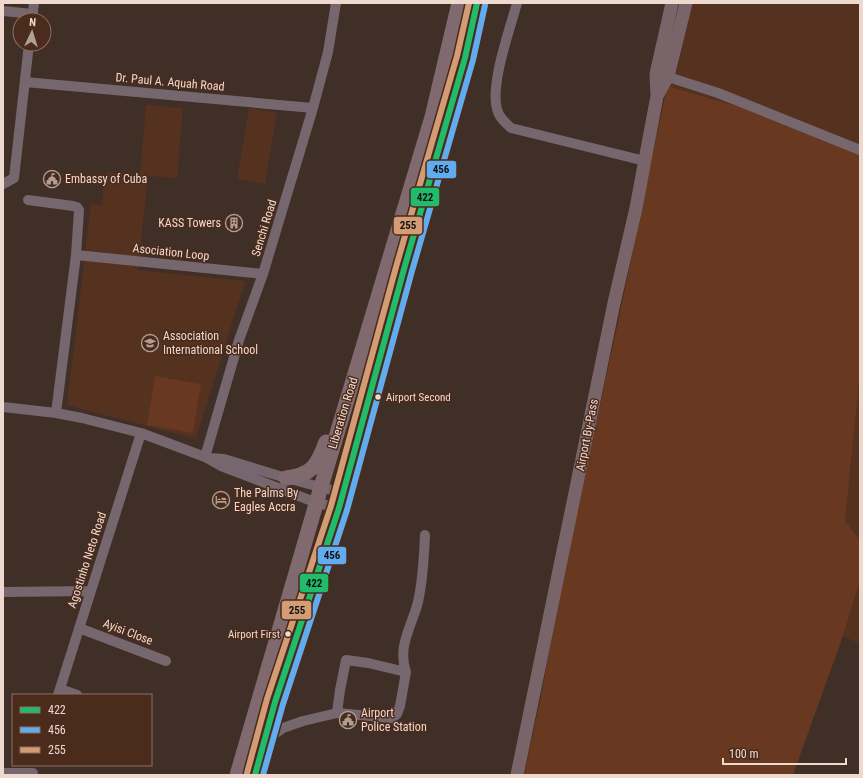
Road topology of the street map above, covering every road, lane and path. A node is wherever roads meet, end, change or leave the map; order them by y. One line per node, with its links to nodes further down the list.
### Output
1 (336, 3): 10 (street, Senchi Road)
2 (460, 3): 19 (highway, Liberation Road)
3 (477, 3): 24 (highway, Liberation Road)
4 (517, 3): 12 (street)
5 (672, 3): 8 (main road, Airport By-Pass)
6 (686, 3): 8 (main road, Airport By-Pass)
7 (28, 52): 9 (street)
8 (662, 75): 11 (street); 12 (main road, Airport By-Pass)
9 (25, 82): 10 (street, Dr. Paul A. Aquah Road); 13 (street)
10 (313, 108): 16 (street, Senchi Road)
11 (860, 150)
12 (645, 162): 42 (main road, Airport By-Pass)
13 (3, 184)
14 (28, 200): 15 (street)
15 (76, 255): 16 (street, Asociation Loop); 18 (street)
16 (263, 274): 21 (street, Senchi Road)
17 (3, 407): 18 (street)
18 (56, 413): 20 (street)
19 (342, 416): 22 (highway); 23 (highway, Liberation Road)
20 (141, 433): 21 (street); 28 (street, Agostinho Neto Road)
21 (205, 457): 22 (street); 25 (street)
22 (286, 478): 23 (street)
23 (321, 487): 24 (street); 25 (highway, Liberation Road)
24 (343, 493): 26 (highway, Liberation Road)
25 (320, 503): 26 (street); 31 (highway); 40 (highway, Liberation Road)
26 (339, 508): 31 (highway, Liberation Road)
27 (425, 535): 33 (street)
28 (91, 591): 29 (street); 30 (street, Agostinho Neto Road)
29 (3, 592)
30 (79, 628): 32 (street, Ayisi Close); 34 (street, Agostinho Neto Road)
31 (299, 630): 37 (highway, Liberation Road)
32 (166, 661)
33 (406, 672): 36 (street); 36 (street)
34 (59, 692): 35 (street)
35 (71, 694)
36 (338, 713): 37 (street)
37 (264, 741): 41 (highway, Liberation Road)
38 (34, 771): 39 (street)
39 (3, 773)
40 (237, 775)
41 (255, 775)
42 (517, 775)

